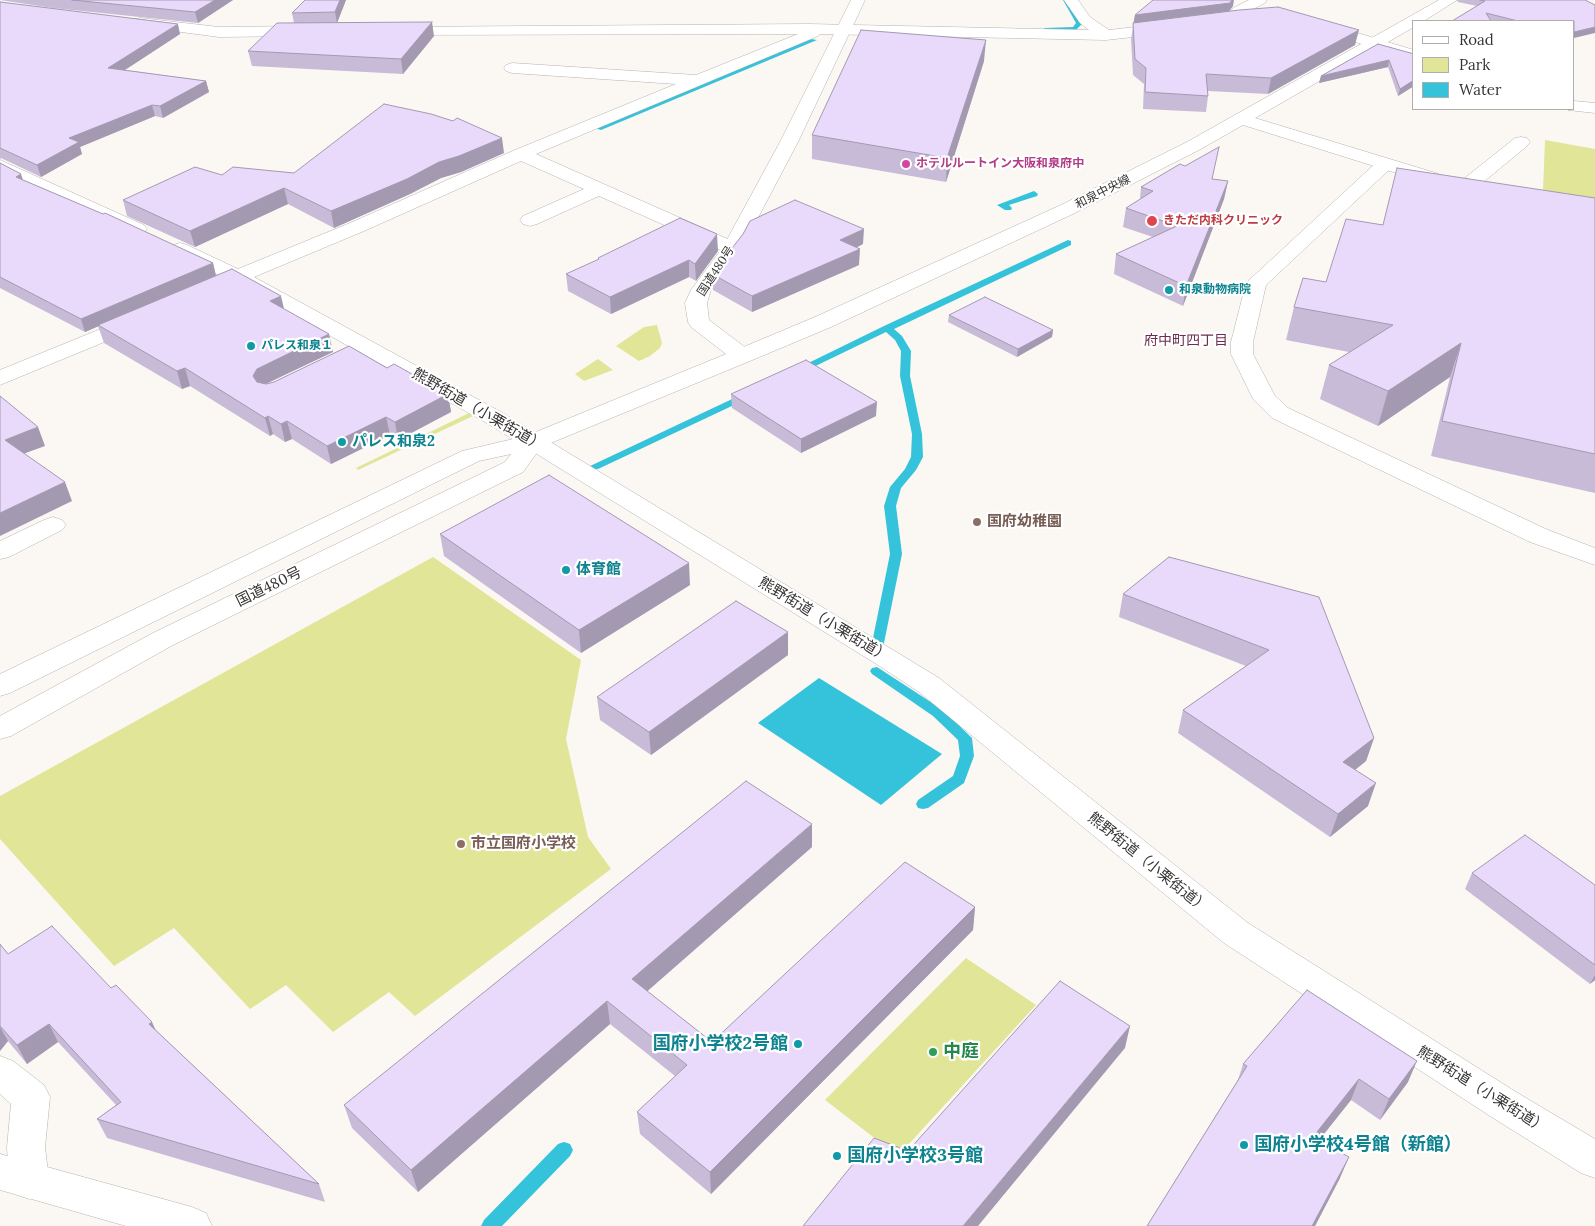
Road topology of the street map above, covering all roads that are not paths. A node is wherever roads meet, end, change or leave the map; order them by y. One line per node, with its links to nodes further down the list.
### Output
1 (858, 0): 12 (main road, 国道480号)
2 (1071, 0): 15 (main road)
3 (1260, 0): 6 (main road)
4 (1450, 0): 7 (main road, 和泉中央線)
5 (1262, 16): 6 (main road)
6 (1236, 18): 15 (main road)
7 (1415, 20)
8 (121, 21): 14 (main road)
9 (1304, 22): 16 (main road)
10 (1412, 22): 16 (main road, 和泉中央線)
11 (817, 29): 12 (main road); 13 (main road); 19 (main road)
12 (844, 29): 15 (main road); 33 (main road, 国道480号)
13 (384, 30)
14 (315, 31)
15 (1106, 35)
16 (1375, 43): 17 (main road); 22 (main road, 和泉中央線)
17 (1412, 54)
18 (512, 68): 19 (main road)
19 (702, 80): 24 (main road)
20 (1575, 106): 21 (main road)
21 (1595, 108)
22 (1242, 119): 25 (main road); 38 (main road, 和泉中央線)
23 (1521, 142): 27 (main road)
24 (520, 154): 28 (main road); 34 (main road)
25 (1385, 164): 27 (main road); 44 (main road)
26 (0, 165): 34 (main road, 熊野街道（小栗街道）)
27 (1468, 186): 29 (main road)
28 (599, 189): 30 (main road); 31 (main road)
29 (1487, 189)
30 (530, 220)
31 (681, 225): 32 (main road); 33 (main road)
32 (663, 234)
33 (732, 248): 38 (main road, 国道480号)
34 (238, 276): 35 (main road); 37 (main road, 熊野街道（小栗街道）)
35 (207, 289)
36 (157, 311): 40 (main road)
37 (366, 346): 39 (main road); 41 (main road, 熊野街道（小栗街道）)
38 (742, 356): 41 (main road, 国道480号)
39 (340, 359)
40 (0, 378)
41 (533, 442): 45 (main road, 国道480号); 46 (main road, 国道480号); 48 (main road, 熊野街道（小栗街道）)
42 (53, 525): 43 (main road)
43 (0, 551)
44 (1595, 556)
45 (0, 686)
46 (0, 729)
47 (0, 1072): 49 (main road)
48 (1595, 1160)
49 (14, 1177): 50 (main road)
50 (153, 1220): 51 (main road)
51 (192, 1226)

